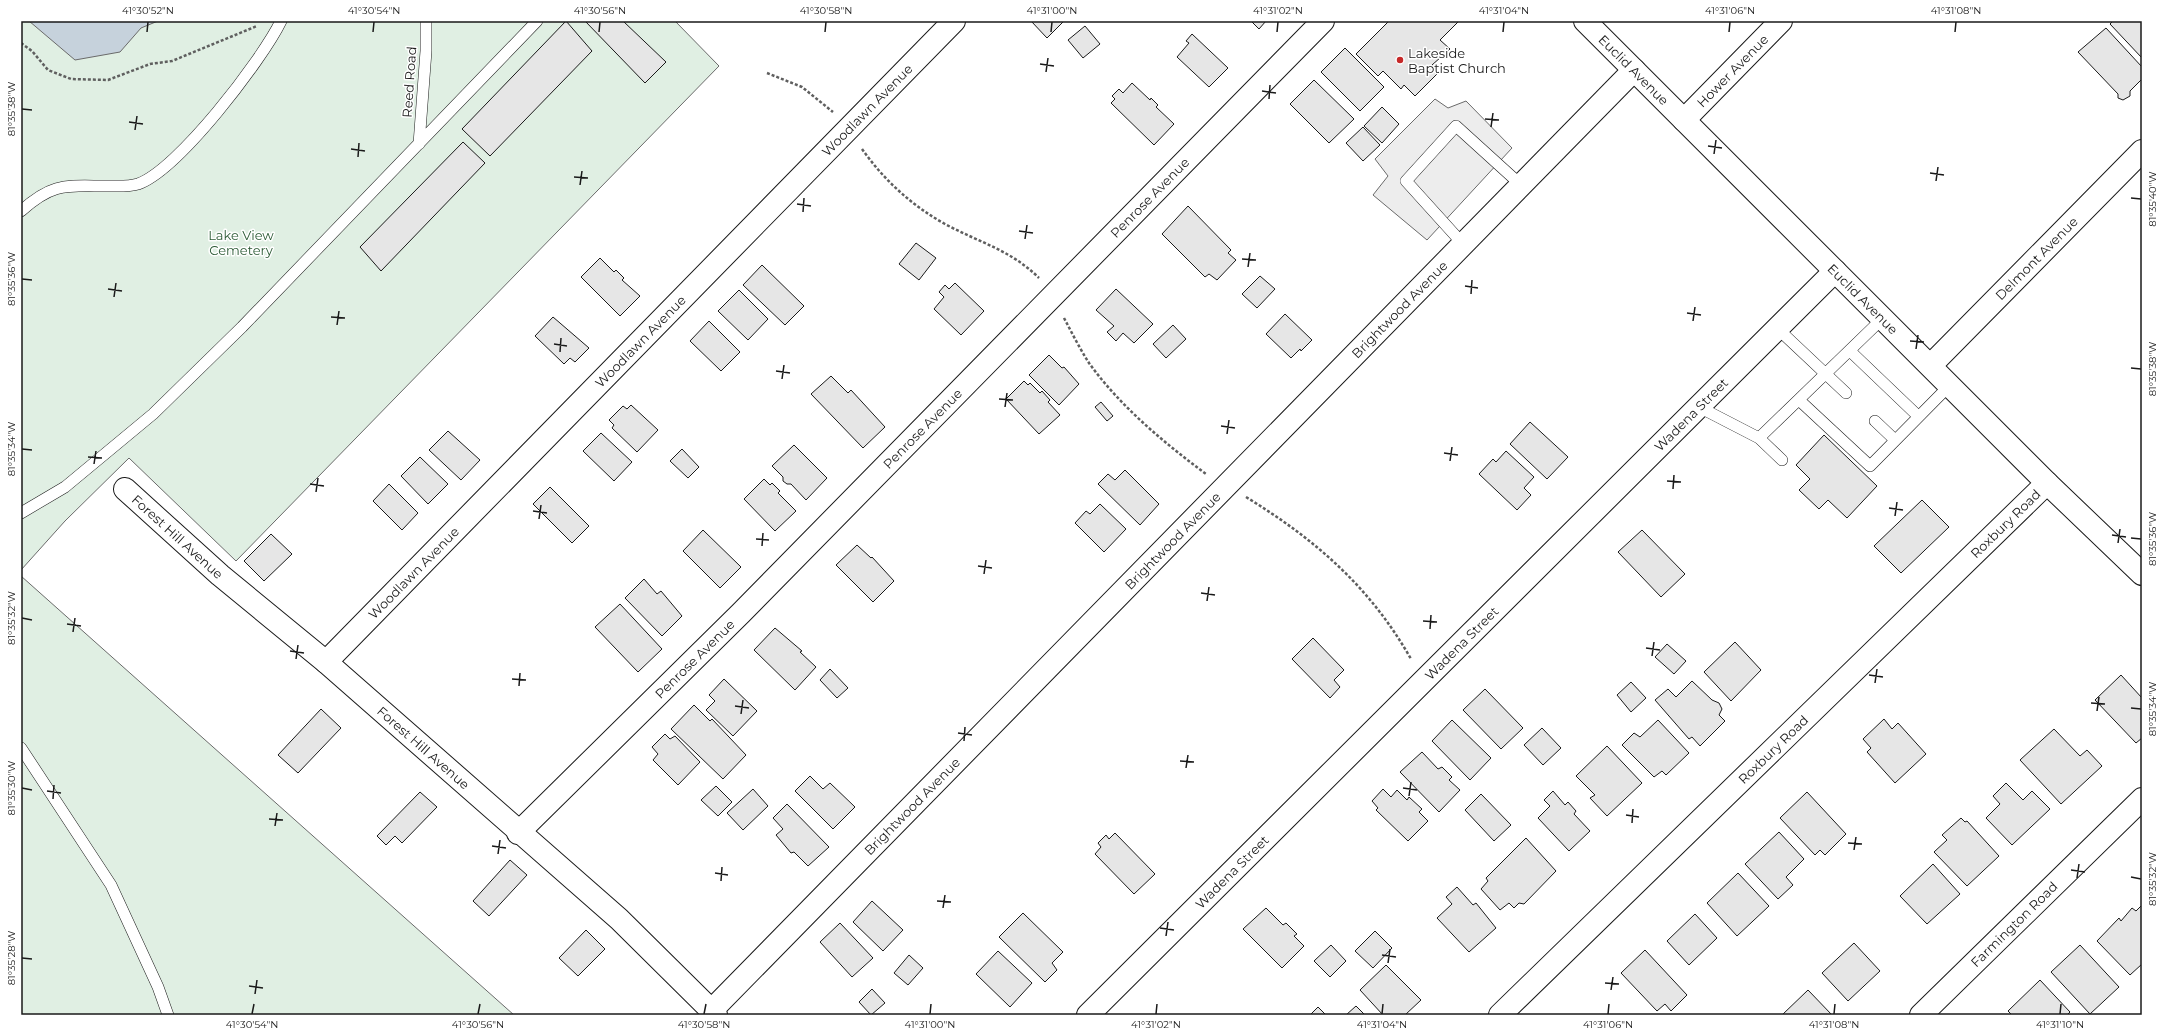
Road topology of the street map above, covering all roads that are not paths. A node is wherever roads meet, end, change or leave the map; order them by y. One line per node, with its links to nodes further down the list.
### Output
1 (281, 21): 13 (lane)
2 (426, 21): 10 (lane, Reed Road)
3 (537, 21): 10 (lane)
4 (954, 21): 34 (street, Woodlawn Avenue)
5 (1323, 21): 37 (street, Penrose Avenue)
6 (1585, 21): 8 (street, Euclid Avenue)
7 (1782, 21): 9 (street, Hower Avenue)
8 (1634, 70): 9 (street, Euclid Avenue); 12 (street, Brightwood Avenue)
9 (1684, 120): 15 (street, Euclid Avenue)
10 (418, 144): 32 (lane)
11 (2142, 151): 19 (street, Delmont Avenue)
12 (1521, 185): 14 (street, Brightwood Avenue); 14 (lane)
13 (21, 211)
14 (1464, 244): 38 (street, Brightwood Avenue)
15 (1835, 271): 16 (street, Euclid Avenue); 17 (street, Wadena Street)
16 (1883, 318): 18 (lane); 19 (street, Euclid Avenue)
17 (1777, 328): 20 (lane); 24 (street, Wadena Street)
18 (1850, 351): 20 (lane); 25 (lane)
19 (1931, 365): 21 (street, Euclid Avenue)
20 (1827, 374): 22 (lane); 23 (lane)
21 (1950, 385): 25 (lane); 30 (street, Euclid Avenue)
22 (1846, 392)
23 (1799, 400): 27 (lane); 28 (lane)
24 (1699, 406): 27 (lane); 40 (street, Wadena Street)
25 (1918, 416): 28 (lane)
26 (1875, 420): 28 (lane)
27 (1759, 438): 29 (lane)
28 (1895, 440)
29 (1782, 460)
30 (2047, 482): 33 (street, Euclid Avenue); 41 (street, Roxbury Road)
31 (125, 489): 34 (street, Forest Hill Avenue)
32 (21, 514)
33 (2138, 564)
34 (326, 662): 37 (street, Forest Hill Avenue)
35 (21, 748): 39 (lane)
36 (2142, 799): 42 (street, Farmington Road)
37 (518, 833): 38 (street, Forest Hill Avenue)
38 (713, 1013)
39 (168, 1015)
40 (1088, 1015)
41 (1500, 1015)
42 (1921, 1015)

